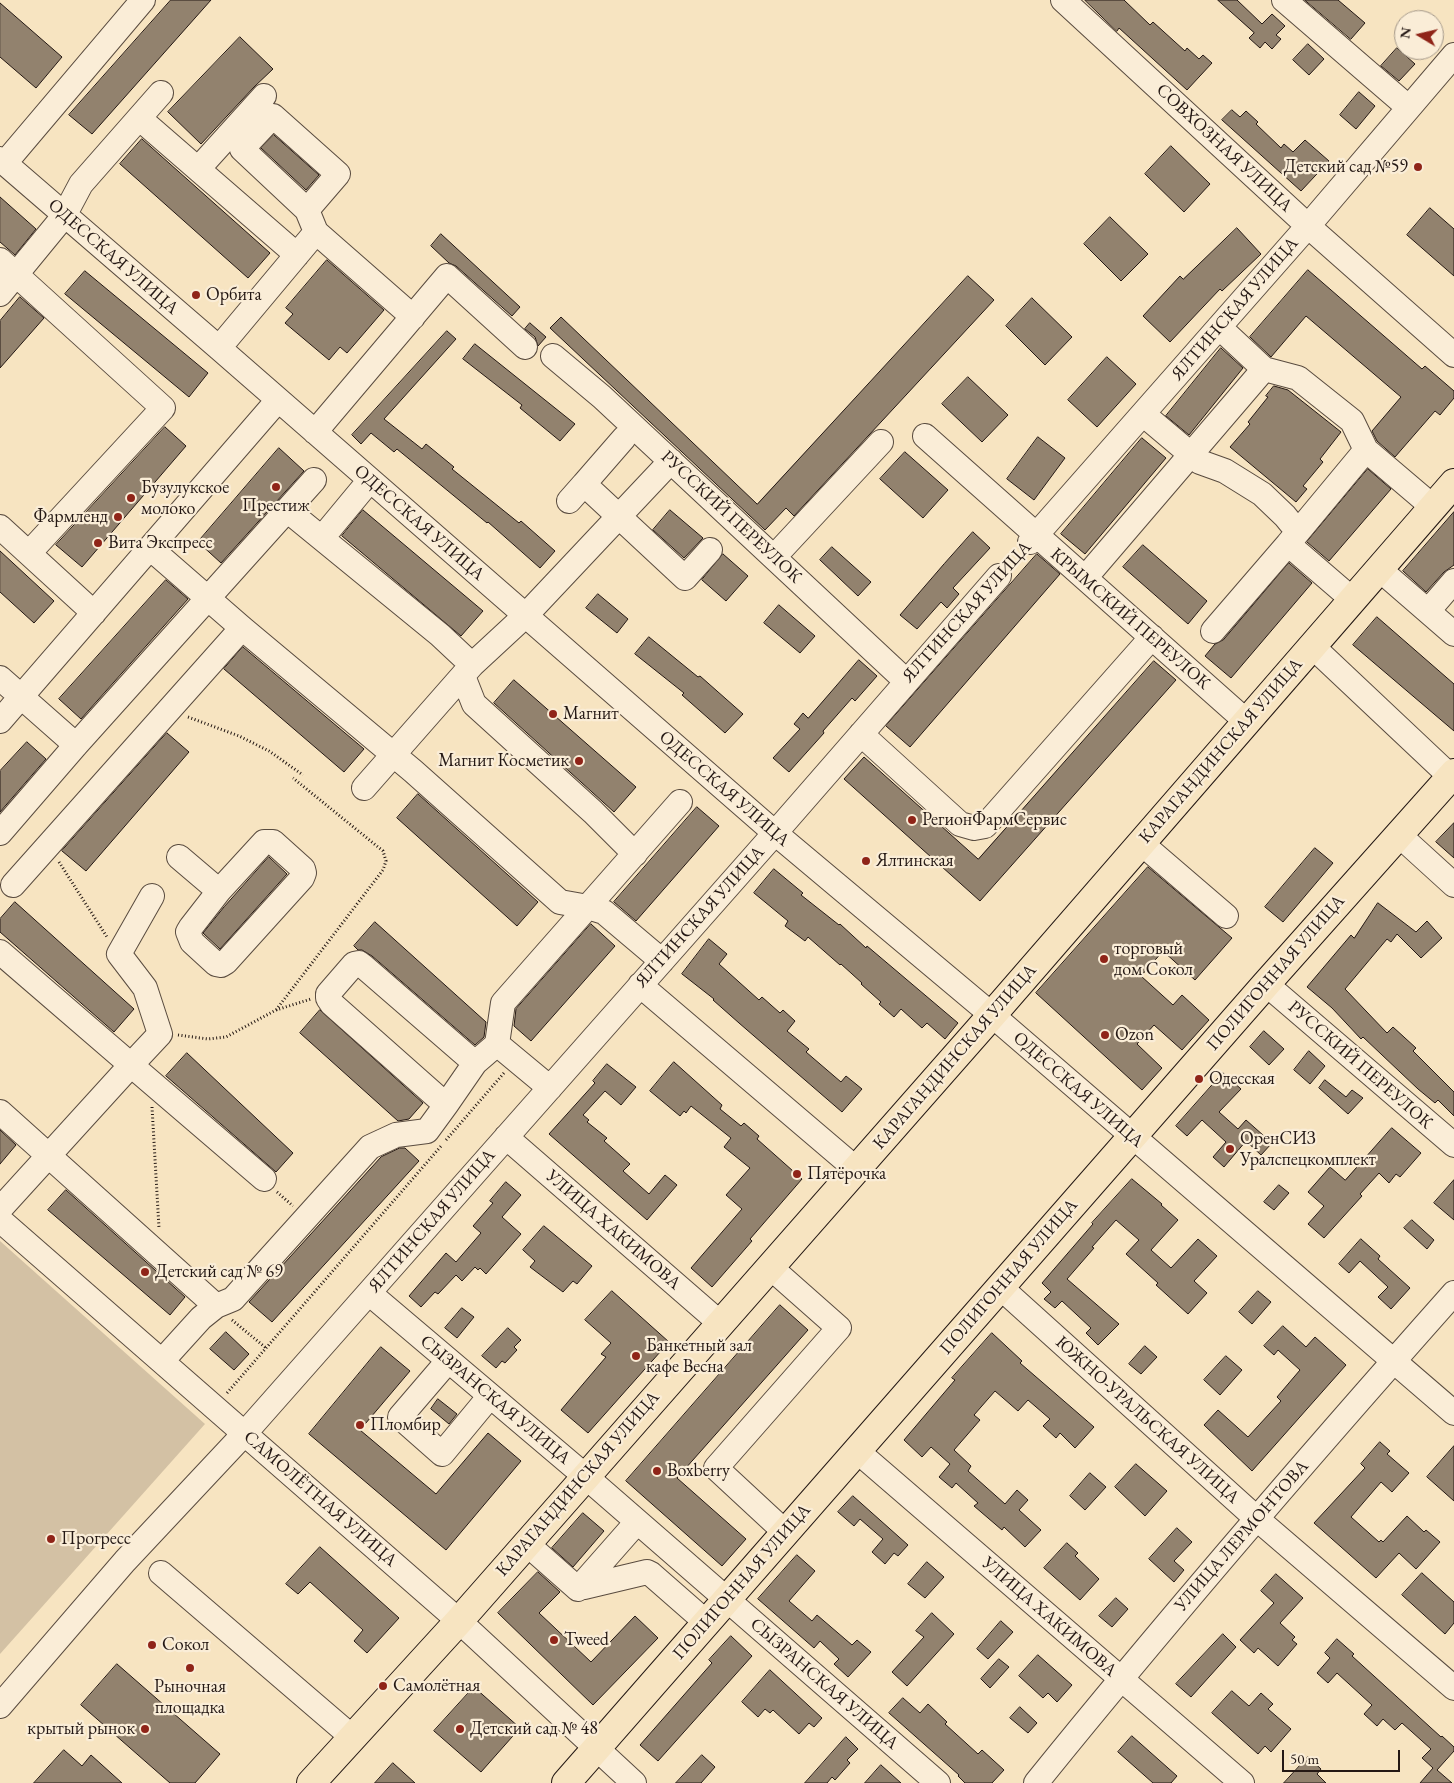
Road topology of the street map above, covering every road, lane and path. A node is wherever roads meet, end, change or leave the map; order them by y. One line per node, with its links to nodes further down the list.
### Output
1 (143, 0): 9 (street)
2 (1063, 0): 13 (street, СОВХОЗНАЯ УЛИЦА)
3 (1284, 0): 7 (street)
4 (1454, 55): 7 (street, ЯЛТИНСКАЯ УЛИЦА)
5 (161, 93): 8 (street)
6 (264, 96): 10 (street)
7 (1408, 107): 13 (street, ЯЛТИНСКАЯ УЛИЦА)
8 (139, 118): 10 (street); 12 (street)
9 (2, 161): 12 (street, ОДЕССКАЯ УЛИЦА)
10 (198, 169): 15 (street)
11 (307, 210): 14 (street)
12 (64, 216): 16 (street); 21 (street, ОДЕССКАЯ УЛИЦА)
13 (1308, 226): 19 (street, ЯЛТИНСКАЯ УЛИЦА); 22 (street, СОВХОЗНАЯ УЛИЦА)
14 (316, 232): 15 (street); 18 (street)
15 (298, 255): 21 (street)
16 (8, 267): 17 (street); 46 (street)
17 (0, 294)
18 (413, 317): 20 (street); 27 (street)
19 (1219, 328): 24 (street); 26 (street, ЯЛТИНСКАЯ УЛИЦА)
20 (525, 347)
21 (219, 348): 25 (street, ОДЕССКАЯ УЛИЦА)
22 (1454, 355)
23 (553, 356): 33 (street, РУССКИЙ ПЕРЕУЛОК)
24 (1264, 369): 31 (street); 32 (street)
25 (278, 400): 27 (street, ОДЕССКАЯ УЛИЦА); 44 (street)
26 (1143, 414): 32 (street); 43 (street, ЯЛТИНСКАЯ УЛИЦА)
27 (314, 432): 35 (street, ОДЕССКАЯ УЛИЦА)
28 (925, 436): 43 (street, КРЫМСКИЙ ПЕРЕУЛОК)
29 (624, 438): 39 (street)
30 (881, 442): 47 (street)
31 (1366, 450): 37 (street); 42 (street)
32 (1191, 455): 42 (street); 50 (street)
33 (671, 461): 39 (street); 47 (street, РУССКИЙ ПЕРЕУЛОК)
34 (314, 480): 38 (street)
35 (370, 480): 41 (street); 56 (street, ОДЕССКАЯ УЛИЦА)
36 (1454, 483): 37 (main road, КАРАГАНДИНСКАЯ УЛИЦА)
37 (1433, 507): 48 (main road, КАРАГАНДИНСКАЯ УЛИЦА)
38 (287, 510): 41 (street); 52 (street)
39 (618, 516): 45 (street); 56 (street)
40 (0, 527): 46 (street)
41 (322, 538): 62 (street)
42 (1293, 538): 53 (street); 58 (street)
43 (1033, 539): 50 (street, КРЫМСКИЙ ПЕРЕУЛОК)
44 (150, 548): 52 (street); 55 (street)
45 (710, 550)
46 (29, 553): 55 (street)
47 (774, 556): 64 (street, РУССКИЙ ПЕРЕУЛОК)
48 (1380, 569): 53 (main road, КАРАГАНДИНСКАЯ УЛИЦА); 54 (street)
49 (999, 576): 64 (street, ЯЛТИНСКАЯ УЛИЦА)
50 (1085, 578): 60 (street, КРЫМСКИЙ ПЕРЕУЛОК)
51 (1454, 582): 54 (street)
52 (208, 598): 57 (street); 70 (street)
53 (1353, 600): 61 (main road, КАРАГАНДИНСКАЯ УЛИЦА)
54 (1428, 611): 59 (street)
55 (94, 613): 65 (street)
56 (526, 615): 62 (street); 78 (street, ОДЕССКАЯ УЛИЦА)
57 (242, 628): 66 (street); 71 (street)
58 (1213, 631)
59 (1454, 634)
60 (1152, 637): 68 (street, КРЫМСКИЙ ПЕРЕУЛОК); 69 (street)
61 (1312, 646): 68 (main road, КАРАГАНДИНСКАЯ УЛИЦА); 73 (street)
62 (468, 671): 71 (street); 82 (street)
63 (0, 678): 65 (street)
64 (906, 681): 69 (street, ЯЛТИНСКАЯ УЛИЦА)
65 (21, 697): 67 (street); 70 (street)
66 (169, 710): 72 (path); 81 (street)
67 (0, 721)
68 (1247, 722): 80 (main road, КАРАГАНДИНСКАЯ УЛИЦА)
69 (860, 734): 78 (street, ЯЛТИНСКАЯ УЛИЦА)
70 (76, 746): 77 (street)
71 (392, 754): 75 (street); 88 (street)
72 (303, 775)
73 (1452, 775): 79 (main road, ПОЛИГОННАЯ УЛИЦА)
74 (293, 778): 96 (path)
75 (364, 788)
76 (680, 802): 82 (street)
77 (0, 833)
78 (774, 833): 92 (street, ЯЛТИНСКАЯ УЛИЦА); 97 (street, ОДЕССКАЯ УЛИЦА)
79 (1399, 835): 85 (street); 93 (main road, ПОЛИГОННАЯ УЛИЦА)
80 (1141, 843): 89 (street); 97 (main road, КАРАГАНДИНСКАЯ УЛИЦА)
81 (48, 846): 84 (street); 91 (path)
82 (635, 854): 88 (street)
83 (180, 856): 86 (street)
84 (13, 885)
85 (1454, 885)
86 (218, 891): 86 (street)
87 (152, 896): 91 (street)
88 (588, 907): 92 (street); 99 (street)
89 (1226, 916)
90 (0, 952): 102 (street)
91 (119, 954): 98 (street)
92 (662, 961): 94 (street, ЯЛТИНСКАЯ УЛИЦА)
93 (1266, 984): 108 (main road, ПОЛИГОННАЯ УЛИЦА); 109 (street, РУССКИЙ ПЕРЕУЛОК)
94 (640, 985): 104 (street, ЯЛТИНСКАЯ УЛИЦА); 111 (street)
95 (328, 994): 96 (path); 101 (street); 105 (street)
96 (276, 1010): 98 (path)
97 (992, 1015): 108 (street, ОДЕССКАЯ УЛИЦА); 111 (main road, КАРАГАНДИНСКАЯ УЛИЦА)
98 (160, 1034): 102 (street)
99 (497, 1044): 100 (street); 101 (street)
100 (516, 1060): 104 (street); 123 (path)
101 (476, 1064): 105 (street)
102 (131, 1065): 103 (street); 110 (street)
103 (150, 1082): 112 (street); 116 (path)
104 (550, 1088): 107 (street, ЯЛТИНСКАЯ УЛИЦА)
105 (446, 1105): 114 (street)
106 (0, 1112): 110 (street)
107 (506, 1137): 119 (street, ЯЛТИНСКАЯ УЛИЦА); 122 (street, УЛИЦА ХАКИМОВА)
108 (1133, 1137): 118 (main road, ПОЛИГОННАЯ УЛИЦА); 126 (street, ОДЕССКАЯ УЛИЦА)
109 (1454, 1146)
110 (48, 1156): 113 (street); 116 (street)
111 (856, 1169): 117 (main road, КАРАГАНДИНСКАЯ УЛИЦА)
112 (264, 1179): 114 (path)
113 (0, 1209)
114 (306, 1218): 121 (street)
115 (0, 1220): 124 (street, САМОЛЁТНАЯ УЛИЦА)
116 (160, 1256): 121 (street)
117 (770, 1267): 122 (main road, КАРАГАНДИНСКАЯ УЛИЦА); 135 (street)
118 (1000, 1287): 131 (main road, ПОЛИГОННАЯ УЛИЦА); 133 (street, ЮЖНО-УРАЛЬСКАЯ УЛИЦА)
119 (368, 1293): 125 (street, СЫЗРАНСКАЯ УЛИЦА); 130 (street, ЯЛТИНСКАЯ УЛИЦА)
120 (1454, 1294): 126 (street, УЛИЦА ЛЕРМОНТОВА)
121 (216, 1306): 123 (path); 124 (street)
122 (720, 1323): 132 (main road, КАРАГАНДИНСКАЯ УЛИЦА)
123 (266, 1348): 127 (path)
124 (162, 1361): 130 (street, САМОЛЁТНАЯ УЛИЦА)
125 (448, 1361): 128 (street, СЫЗРАНСКАЯ УЛИЦА); 128 (street)
126 (1394, 1361): 129 (street, ОДЕССКАЯ УЛИЦА); 133 (street, УЛИЦА ЛЕРМОНТОВА)
127 (226, 1394)
128 (490, 1396): 132 (street, СЫЗРАНСКАЯ УЛИЦА)
129 (1454, 1413)
130 (245, 1433): 140 (street, САМОЛЁТНАЯ УЛИЦА); 144 (street, ЯЛТИНСКАЯ УЛИЦА)
131 (856, 1451): 135 (main road, ПОЛИГОННАЯ УЛИЦА); 142 (street, УЛИЦА ХАКИМОВА)
132 (585, 1476): 134 (street, СЫЗРАНСКАЯ УЛИЦА); 136 (main road, КАРАГАНДИНСКАЯ УЛИЦА)
133 (1256, 1518): 142 (street, УЛИЦА ЛЕРМОНТОВА); 143 (street, ЮЖНО-УРАЛЬСКАЯ УЛИЦА)
134 (637, 1522): 136 (street); 139 (street, СЫЗРАНСКАЯ УЛИЦА)
135 (786, 1532): 139 (main road, ПОЛИГОННАЯ УЛИЦА)
136 (527, 1544): 140 (main road, КАРАГАНДИНСКАЯ УЛИЦА)
137 (161, 1574): 145 (street)
138 (584, 1588): 141 (street)
139 (728, 1600): 141 (main road, ПОЛИГОННАЯ УЛИЦА); 150 (street, СЫЗРАНСКАЯ УЛИЦА)
140 (459, 1621): 145 (main road, КАРАГАНДИНСКАЯ УЛИЦА); 146 (street, САМОЛЁТНАЯ УЛИЦА)
141 (707, 1623): 146 (main road, ПОЛИГОННАЯ УЛИЦА)
142 (1121, 1678): 151 (street, УЛИЦА ЛЕРМОНТОВА); 152 (street, УЛИЦА ХАКИМОВА)
143 (1454, 1688)
144 (0, 1706)
145 (352, 1737): 147 (main road, КАРАГАНДИНСКАЯ УЛИЦА)
146 (596, 1749): 148 (main road, ПОЛИГОННАЯ УЛИЦА); 149 (street, САМОЛЁТНАЯ УЛИЦА)
147 (312, 1783)
148 (566, 1783)
149 (634, 1783)
150 (938, 1783)
151 (1036, 1783)
152 (1242, 1783)

